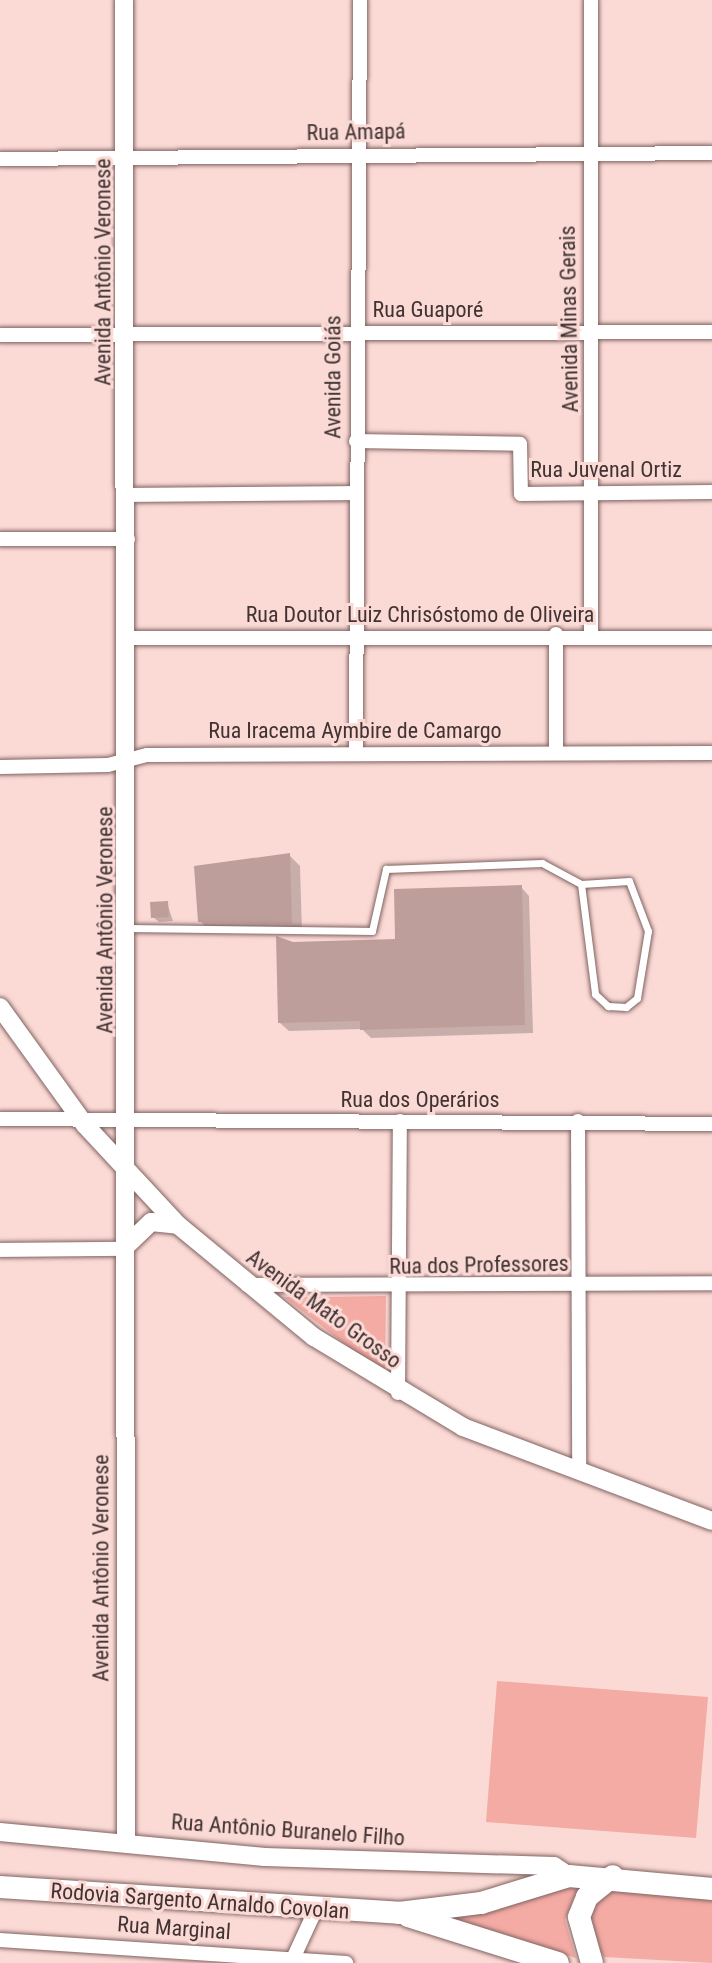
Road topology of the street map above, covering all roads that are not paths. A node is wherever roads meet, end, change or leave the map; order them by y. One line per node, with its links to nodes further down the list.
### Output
1 (124, 0): 8 (street, Avenida Antônio Veronese)
2 (360, 0): 6 (street, Avenida Goiás)
3 (591, 0): 4 (street, Avenida Minas Gerais)
4 (589, 153): 5 (street, Rua Amapá); 6 (street, Rua Amapá); 9 (street, Avenida Minas Gerais)
5 (712, 153)
6 (355, 154): 8 (street, Rua Amapá); 11 (street, Avenida Goiás)
7 (0, 159): 8 (street, Rua Amapá)
8 (127, 159): 13 (street, Avenida Antônio Veronese)
9 (591, 332): 10 (street, Rua Guaporé); 11 (street, Rua Guaporé); 15 (street, Avenida Minas Gerais)
10 (712, 332)
11 (355, 333): 13 (street, Rua Guaporé); 14 (street, Avenida Goiás)
12 (0, 335): 13 (street, Rua Guaporé)
13 (127, 337): 18 (street, Avenida Antônio Veronese)
14 (356, 441): 15 (street, Rua Juvenal Ortiz); 17 (street, Avenida Goiás)
15 (592, 492): 16 (street, Rua Juvenal Ortiz); 23 (street, Avenida Minas Gerais)
16 (712, 492)
17 (356, 493): 18 (street); 22 (street, Avenida Goiás)
18 (128, 495): 20 (street, Avenida Antônio Veronese)
19 (0, 539): 20 (street)
20 (128, 539): 24 (street, Avenida Antônio Veronese)
21 (556, 634): 22 (street, Rua Doutor Luiz Chrisóstomo de Oliveira); 23 (street, Rua Doutor Luiz Chrisóstomo de Oliveira); 26 (street)
22 (356, 637): 24 (street, Rua Doutor Luiz Chrisóstomo de Oliveira); 27 (street, Avenida Goiás)
23 (591, 637): 25 (street, Rua Doutor Luiz Chrisóstomo de Oliveira)
24 (128, 638): 29 (street, Avenida Antônio Veronese)
25 (712, 638)
26 (556, 752): 27 (street, Rua Iracema Aymbire de Camargo); 28 (street, Rua Iracema Aymbire de Camargo)
27 (356, 753): 29 (street, Rua Iracema Aymbire de Camargo)
28 (712, 753)
29 (128, 760): 30 (street, Rua Iracema Aymbire de Camargo); 32 (street, Avenida Antônio Veronese)
30 (0, 767)
31 (581, 884): 31 (lane); 32 (lane)
32 (130, 928): 39 (street, Avenida Antônio Veronese)
33 (0, 1007): 38 (street, Avenida Mato Grosso)
34 (0, 1119): 38 (street, Rua dos Operários)
35 (400, 1121): 36 (street, Rua dos Operários); 39 (street, Rua dos Operários); 47 (street)
36 (578, 1121): 37 (street, Rua dos Operários); 46 (street)
37 (712, 1124)
38 (85, 1125): 39 (street, Rua dos Operários); 40 (street, Avenida Mato Grosso)
39 (128, 1125): 40 (street, Avenida Antônio Veronese)
40 (125, 1165): 41 (street, Avenida Mato Grosso); 42 (street, Avenida Antônio Veronese)
41 (178, 1225): 42 (street); 45 (street, Avenida Mato Grosso)
42 (123, 1249): 43 (street); 52 (street, Avenida Antônio Veronese)
43 (0, 1250)
44 (712, 1283): 46 (street, Rua dos Professores)
45 (247, 1285): 47 (street, Rua dos Professores); 48 (street, Avenida Mato Grosso)
46 (578, 1286): 47 (street, Rua dos Professores); 49 (street)
47 (400, 1289): 48 (street)
48 (398, 1393): 49 (street, Avenida Mato Grosso)
49 (579, 1470): 50 (street, Avenida Mato Grosso)
50 (712, 1521)
51 (0, 1832): 52 (street, Rua Antônio Buranelo Filho)
52 (126, 1841): 53 (street, Rua Antônio Buranelo Filho)
53 (569, 1876): 54 (main road, Rodovia Sargento Arnaldo Covolan); 58 (main road, Rodovia Sargento Arnaldo Covolan)
54 (613, 1876): 56 (main road, Rodovia Sargento Arnaldo Covolan); 63 (main road)
55 (0, 1887): 57 (main road, Rodovia Sargento Arnaldo Covolan)
56 (712, 1889)
57 (316, 1909): 58 (main road, Rodovia Sargento Arnaldo Covolan); 60 (street)
58 (399, 1913): 62 (main road, Rodovia Sargento Arnaldo Covolan)
59 (0, 1940): 60 (street, Rua Marginal)
60 (292, 1960): 61 (street, Rua Marginal)
61 (346, 1963)
62 (558, 1963)
63 (592, 1963)

